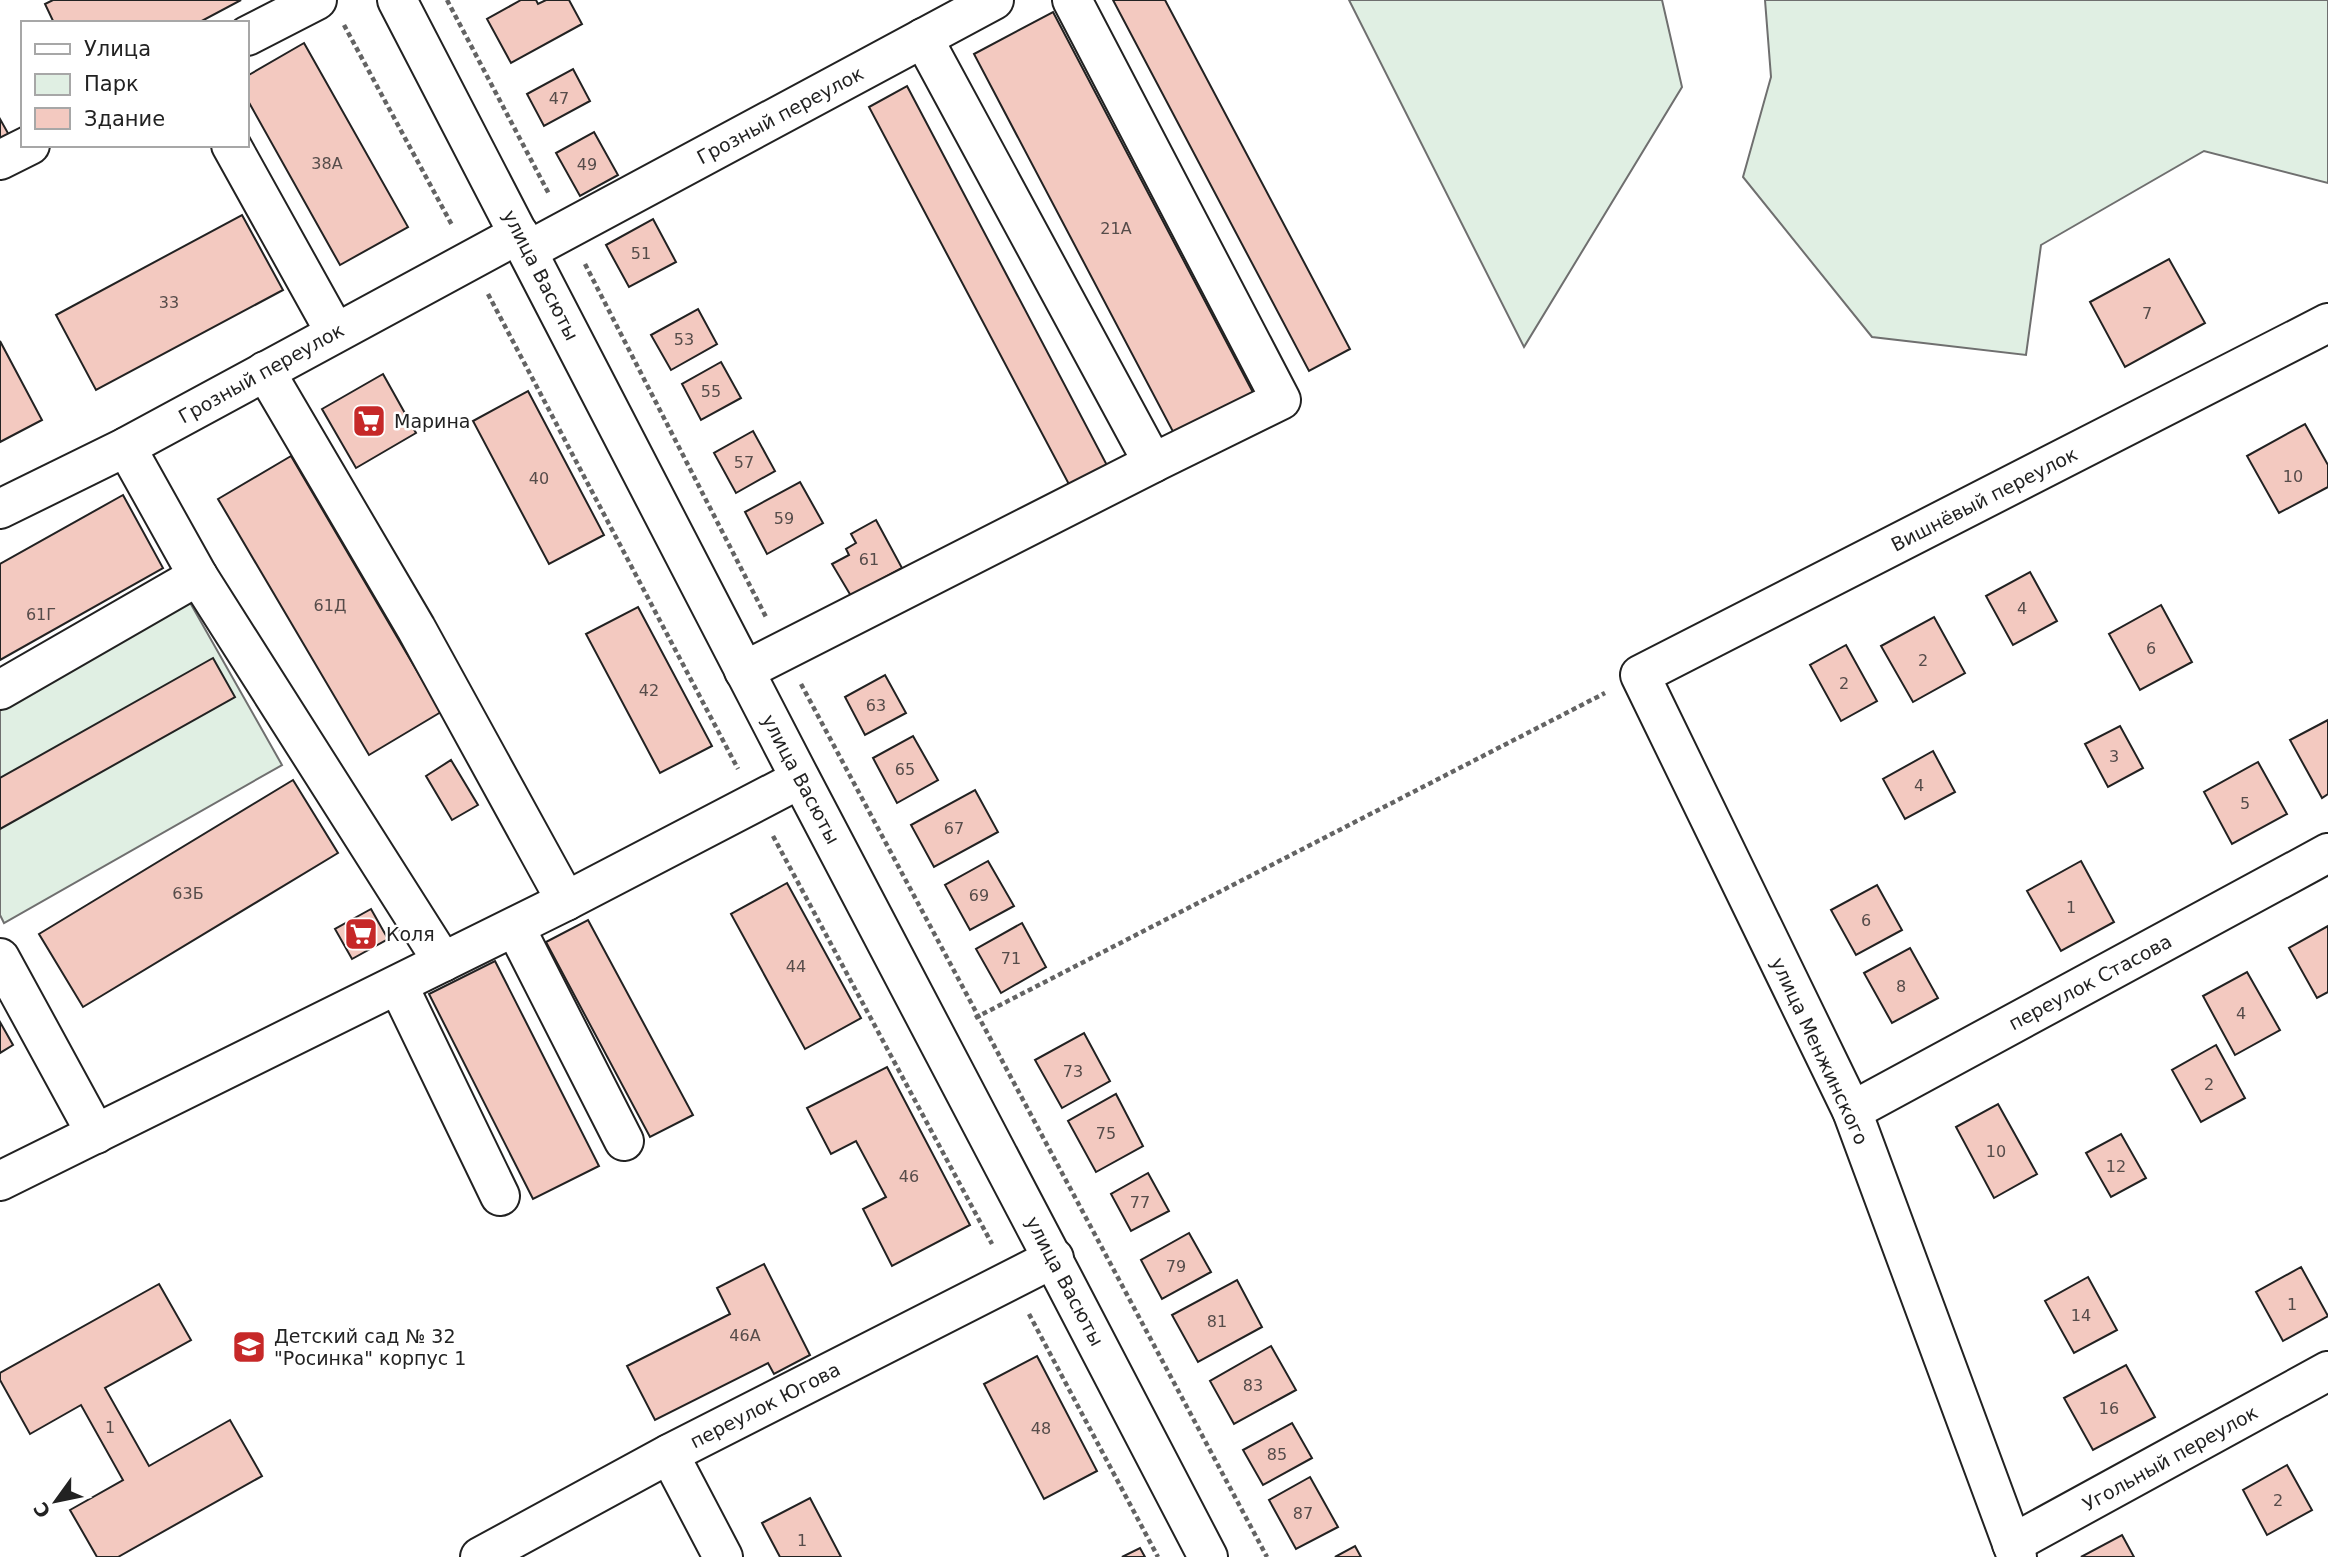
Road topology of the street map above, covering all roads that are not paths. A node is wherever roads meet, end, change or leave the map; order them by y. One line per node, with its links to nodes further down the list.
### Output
1 (317, 0): 5 (street)
2 (397, 0): 10 (street, улица Васюты)
3 (994, 0): 6 (street, Грозный переулок)
4 (1072, 0): 15 (street)
5 (248, 35)
6 (923, 38): 10 (street, Грозный переулок); 15 (street)
7 (26, 147): 9 (street)
8 (232, 147): 12 (street)
9 (0, 160)
10 (524, 242): 12 (street, Грозный переулок); 18 (street, улица Васюты)
11 (2328, 323): 19 (street, Вишнёвый переулок)
12 (335, 332): 13 (street, Грозный переулок)
13 (265, 371): 14 (street, Грозный переулок); 23 (street)
14 (126, 447): 16 (street, Грозный переулок); 17 (street)
15 (1153, 463): 18 (street)
16 (0, 509)
17 (198, 576): 20 (street); 26 (street)
18 (744, 671): 21 (street, улица Васюты)
19 (1640, 675): 28 (street, улица Менжинского)
20 (0, 690)
21 (800, 779): 23 (street); 33 (street, улица Васюты)
22 (2328, 853): 28 (street, переулок Стасова)
23 (566, 901): 24 (street)
24 (515, 927): 26 (street); 30 (street)
25 (0, 958): 29 (street)
26 (443, 962): 27 (street)
27 (398, 985): 29 (street); 32 (street)
28 (1852, 1111): 36 (street, улица Менжинского)
29 (96, 1134): 31 (street)
30 (624, 1141)
31 (0, 1181)
32 (500, 1196)
33 (1054, 1258): 35 (street, переулок Югова); 39 (street, улица Васюты)
34 (2328, 1371): 36 (street, Угольный переулок)
35 (669, 1454): 37 (street, переулок Югова); 38 (street)
36 (2015, 1551)
37 (480, 1557)
38 (723, 1557)
39 (1208, 1557)

